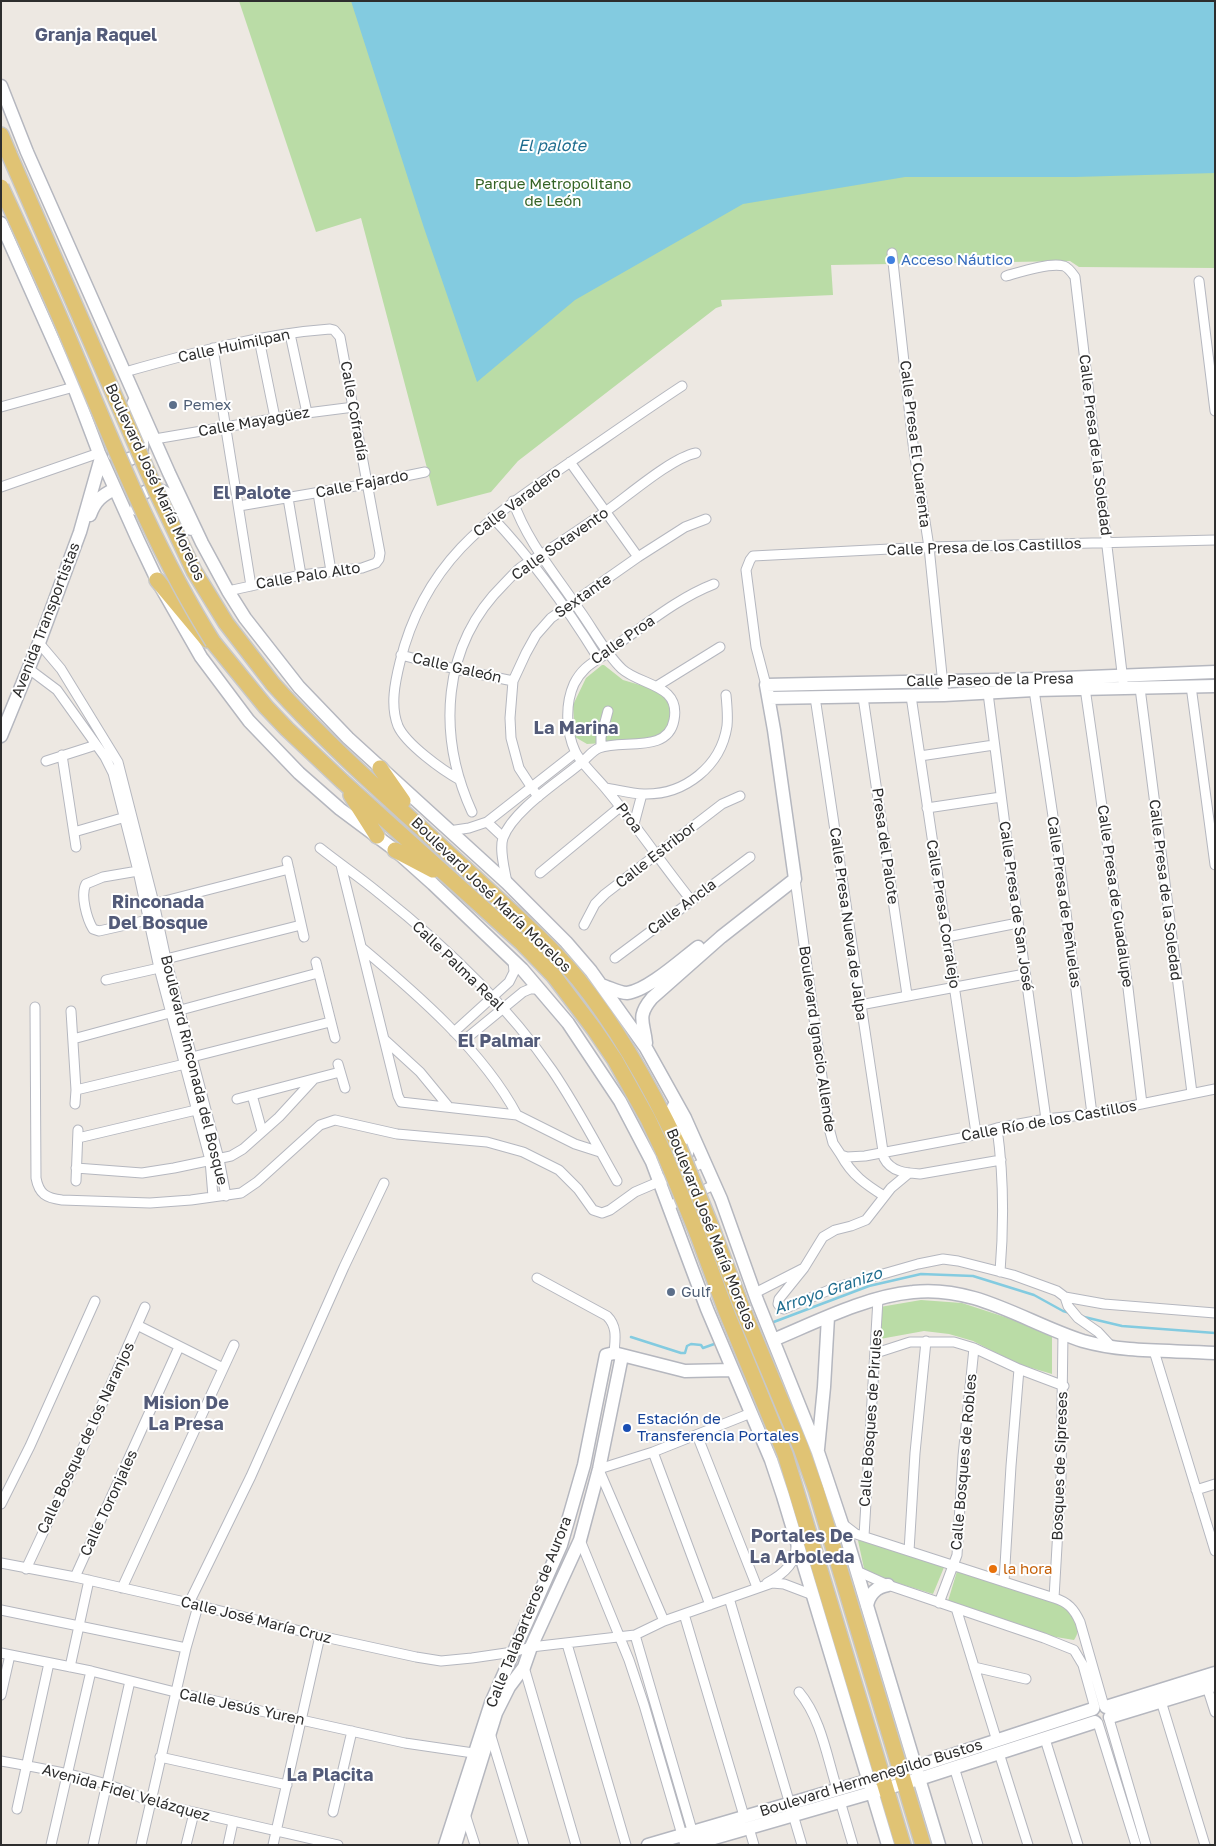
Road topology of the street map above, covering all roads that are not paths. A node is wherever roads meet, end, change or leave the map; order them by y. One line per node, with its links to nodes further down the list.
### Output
1 (1, 86): 12 (street, Boulevard José María Morelos)
2 (1, 135): 111 (main road, Boulevard José María Morelos, bridge)
3 (1, 187): 68 (main road, Boulevard José María Morelos, bridge)
4 (1, 223): 14 (street, Boulevard José María Morelos)
5 (892, 253): 44 (street, Calle Presa El Cuarenta)
6 (1006, 276): 43 (street, Calle Presa de la Soledad)
7 (1199, 281): 18 (street)
8 (290, 334): 9 (street, Calle Huimilpan); 10 (street, Calle Huimilpan); 20 (street)
9 (340, 337): 17 (street, Calle Cofradía)
10 (259, 340): 11 (street, Calle Huimilpan); 21 (street)
11 (214, 348): 12 (street, Calle Huimilpan); 22 (street)
12 (125, 372): 15 (street, Boulevard José María Morelos)
13 (682, 386): 26 (street, Calle Varadero)
14 (74, 387): 16 (street); 19 (street, Boulevard José María Morelos)
15 (136, 398): 19 (street); 23 (street, Boulevard José María Morelos)
16 (1, 407)
17 (354, 407): 20 (street, Calle Mayagüez); 28 (street, Calle Cofradía)
18 (1215, 410)
19 (82, 413): 25 (street, Boulevard José María Morelos)
20 (307, 413): 21 (street, Calle Mayagüez)
21 (275, 418): 22 (street, Calle Mayagüez)
22 (226, 427): 23 (street, Calle Mayagüez); 34 (street)
23 (155, 439): 39 (street, Boulevard José María Morelos)
24 (696, 453): 35 (street, Calle Sotavento)
25 (100, 456): 29 (street); 30 (street, Boulevard José María Morelos); 40 (street, Avenida Transportistas)
26 (570, 462): 33 (street, Calle Varadero); 35 (street)
27 (425, 472): 28 (street, Calle Fajardo)
28 (367, 484): 31 (street, Calle Fajardo); 45 (street, Calle Cofradía)
29 (1, 487)
30 (115, 489): 40 (street, Avenida Transportistas); 48 (street, Boulevard José María Morelos)
31 (318, 493): 32 (street, Calle Fajardo); 51 (street)
32 (288, 498): 34 (street, Calle Fajardo); 52 (street)
33 (514, 501): 36 (street, Calle Varadero); 38 (street)
34 (239, 506): 55 (street)
35 (606, 512): 46 (street, Calle Sotavento); 49 (street)
36 (492, 517): 41 (street); 62 (street, Calle Varadero)
37 (706, 519): 49 (street, Sextante)
38 (523, 526): 41 (street); 46 (street)
39 (196, 529): 48 (street); 56 (street, Boulevard José María Morelos)
40 (80, 532): 59 (street, Avenida Transportistas)
41 (511, 536): 50 (street)
42 (1215, 540): 43 (street, Calle Presa de los Castillos)
43 (1108, 543): 44 (street, Calle Presa de los Castillos); 71 (street, Calle Presa de la Soledad)
44 (929, 547): 47 (street, Calle Presa de los Castillos); 70 (street, Calle Presa El Cuarenta)
45 (380, 553): 51 (street, Calle Palo Alto)
46 (541, 555): 50 (street, Calle Sotavento); 57 (street)
47 (753, 556): 79 (street, Boulevard Ignacio Allende)
48 (146, 557): 53 (street, Boulevard José María Morelos)
49 (638, 557): 57 (street, Sextante)
50 (531, 562): 58 (street); 66 (street, Calle Sotavento)
51 (331, 571): 52 (street, Calle Palo Alto)
52 (301, 575): 55 (street, Calle Palo Alto)
53 (157, 580): 68 (main road); 114 (street, Boulevard José María Morelos)
54 (714, 584): 61 (street, Calle Proa)
55 (251, 586): 56 (street, Calle Palo Alto)
56 (228, 591): 96 (street, Boulevard José María Morelos)
57 (575, 602): 58 (street, Sextante); 61 (street)
58 (566, 608): 63 (street); 69 (street, Sextante)
59 (39, 643): 64 (street, Avenida Transportistas); 65 (street, Boulevard Rinconada del Bosque)
60 (720, 647): 73 (street)
61 (609, 652): 63 (street, Calle Proa); 73 (street)
62 (402, 655): 66 (street, Calle Galeón); 97 (street, Calle Varadero)
63 (598, 658): 91 (street, Calle Proa)
64 (29, 668): 72 (street, Boulevard Rinconada del Bosque); 87 (street, Avenida Transportistas)
65 (60, 669): 72 (street); 108 (street, Boulevard Rinconada del Bosque)
66 (454, 669): 69 (street, Calle Galeón); 97 (street, Calle Sotavento)
67 (1215, 672): 71 (street, Calle Paseo de la Presa)
68 (241, 675): 98 (main road, Boulevard José María Morelos)
69 (513, 681): 99 (street, Sextante)
70 (943, 681): 71 (street, Calle Paseo de la Presa); 79 (street, Calle Paseo de la Presa); 82 (street, Calle Presa El Cuarenta)
71 (1123, 682): 76 (street, Calle Paseo de la Presa); 77 (street, Calle Paseo de la Presa)
72 (48, 683): 88 (street, Boulevard Rinconada del Bosque)
73 (657, 686): 90 (street)
74 (1191, 686): 75 (street, Calle Paseo de la Presa); 77 (street, Calle Paseo de la Presa); 122 (street)
75 (1215, 686)
76 (1085, 688): 78 (street, Calle Paseo de la Presa); 173 (street, Calle Presa de Guadalupe)
77 (1140, 688): 168 (street, Calle Presa de la Soledad)
78 (1034, 690): 80 (street, Calle Paseo de la Presa); 176 (street, Calle Presa de Peñuelas)
79 (767, 692): 85 (street, Calle Paseo de la Presa); 125 (street, Boulevard Ignacio Allende)
80 (988, 693): 82 (street, Calle Paseo de la Presa); 89 (street, Calle Presa de San José)
81 (726, 695): 101 (street)
82 (944, 695): 84 (street, Calle Paseo de la Presa)
83 (863, 696): 84 (street, Calle Paseo de la Presa); 85 (street, Calle Paseo de la Presa); 148 (street, Presa del Palote)
84 (911, 696): 93 (street, Calle Presa Corralejo)
85 (815, 697): 150 (street, Calle Presa Nueva de Jalpa)
86 (608, 712): 90 (street)
87 (1, 736)
88 (96, 745): 92 (street); 108 (street, Boulevard Rinconada del Bosque)
89 (994, 745): 93 (street); 104 (street, Calle Presa de San José)
90 (601, 747): 95 (street)
91 (576, 753): 95 (street); 99 (street)
92 (62, 755): 94 (street); 113 (street)
93 (920, 756): 106 (street, Calle Presa Corralejo)
94 (46, 761)
95 (583, 761): 100 (street, Proa); 103 (street)
96 (380, 768): 111 (main road); 112 (street, Boulevard José María Morelos)
97 (460, 780): 107 (street, Calle Sotavento)
98 (342, 781): 114 (main road); 126 (main road, Boulevard José María Morelos)
99 (531, 788): 103 (street, Sextante); 109 (street)
100 (606, 788): 101 (street); 105 (street, Proa)
101 (642, 794): 110 (street)
102 (740, 796): 119 (street, Calle Estribor)
103 (538, 797): 115 (street)
104 (1001, 797): 106 (street); 131 (street, Calle Presa de San José)
105 (620, 807): 110 (street, Proa); 124 (street)
106 (928, 808): 135 (street, Calle Presa Corralejo)
107 (472, 812)
108 (128, 816): 113 (street); 123 (street, Boulevard Rinconada del Bosque); 129 (street, Boulevard Rinconada del Bosque)
109 (487, 822): 112 (street); 115 (street)
110 (634, 824): 119 (street, Proa)
111 (422, 828): 246 (main road, Boulevard José María Morelos, bridge)
112 (449, 831): 127 (street, Boulevard José María Morelos)
113 (74, 832): 116 (street)
114 (377, 836): 118 (street, Boulevard José María Morelos)
115 (503, 837): 127 (street)
116 (76, 847)
117 (320, 848): 121 (street, Calle Palma Real)
118 (395, 850): 126 (main road); 139 (street, Boulevard José María Morelos)
119 (656, 856): 128 (street, Proa); 133 (street, Calle Estribor)
120 (750, 857): 128 (street, Calle Ancla)
121 (341, 865): 136 (street); 149 (street, Calle Palma Real)
122 (1215, 865)
123 (138, 870): 129 (street, Boulevard Rinconada del Bosque); 130 (street)
124 (540, 873)
125 (795, 875): 145 (street); 161 (street); 185 (street, Boulevard Ignacio Allende)
126 (457, 882): 250 (main road, Boulevard José María Morelos, bridge)
127 (507, 883): 145 (street, Boulevard José María Morelos)
128 (691, 900): 137 (street, Calle Ancla)
129 (150, 904): 130 (street, Boulevard Rinconada del Bosque); 132 (street); 138 (street, Boulevard Rinconada del Bosque)
130 (148, 920): 141 (street, Boulevard Rinconada del Bosque)
131 (1018, 923): 135 (street); 143 (street, Calle Presa de San José)
132 (301, 925): 134 (street); 138 (street)
133 (584, 925)
134 (304, 937)
135 (947, 937): 146 (street, Calle Presa Corralejo)
136 (362, 948): 156 (street); 159 (street)
137 (615, 958)
138 (166, 959): 154 (street, Boulevard Rinconada del Bosque)
139 (513, 960): 147 (street, Boulevard José María Morelos); 149 (street)
140 (316, 962): 142 (street)
141 (159, 968): 144 (street); 154 (street, Boulevard Rinconada del Bosque)
142 (318, 973): 154 (street); 155 (street)
143 (1025, 974): 146 (street); 179 (street, Calle Presa de San José)
144 (106, 980)
145 (601, 984): 161 (street, Boulevard José María Morelos)
146 (954, 987): 148 (street); 182 (street, Calle Presa Corralejo)
147 (540, 989): 152 (street); 178 (street, Boulevard José María Morelos)
148 (907, 995): 150 (street)
149 (493, 997): 152 (street, Calle Palma Real); 156 (street)
150 (860, 1005): 184 (street, Calle Presa Nueva de Jalpa)
151 (35, 1007): 198 (street)
152 (503, 1008): 160 (street); 183 (street, Calle Palma Real)
153 (71, 1011): 158 (street)
154 (175, 1012): 158 (street); 162 (street, Boulevard Rinconada del Bosque); 163 (street, Boulevard Rinconada del Bosque)
155 (330, 1022): 157 (street); 162 (street)
156 (454, 1032): 160 (street)
157 (335, 1038)
158 (73, 1039): 167 (street)
159 (385, 1040): 174 (street); 174 (street)
160 (462, 1042): 177 (street)
161 (646, 1048): 171 (street)
162 (192, 1057): 186 (street, Boulevard Rinconada del Bosque)
163 (185, 1064): 167 (street); 175 (street, Boulevard Rinconada del Bosque)
164 (314, 1079): 165 (street); 169 (street); 181 (street)
165 (345, 1088)
166 (1215, 1089): 168 (street, Calle Río de los Castillos)
167 (76, 1090): 172 (street)
168 (1192, 1093): 173 (street, Calle Río de los Castillos)
169 (252, 1095): 170 (street); 181 (street)
170 (237, 1099)
171 (676, 1102): 178 (street); 188 (street)
172 (75, 1104)
173 (1142, 1104): 176 (street, Calle Río de los Castillos)
174 (448, 1106): 177 (street)
175 (196, 1110): 186 (street, Boulevard Rinconada del Bosque); 189 (street)
176 (1092, 1114): 179 (street, Calle Río de los Castillos)
177 (517, 1115): 183 (street)
178 (629, 1116): 191 (street, Boulevard José María Morelos)
179 (1046, 1119): 180 (street, Calle Río de los Castillos)
180 (998, 1128): 182 (street, Calle Río de los Castillos); 187 (street)
181 (262, 1131): 186 (street)
182 (976, 1133): 184 (street, Calle Río de los Castillos)
183 (600, 1152): 192 (street, Calle Palma Real)
184 (882, 1152): 185 (street); 190 (street)
185 (841, 1155): 197 (street, Boulevard Ignacio Allende)
186 (214, 1159): 189 (street); 196 (street, Boulevard Rinconada del Bosque); 198 (street, Boulevard Rinconada del Bosque)
187 (1002, 1160): 190 (street); 203 (street)
188 (705, 1162): 191 (street); 195 (street)
189 (76, 1168): 193 (street)
190 (909, 1173): 197 (street)
191 (660, 1180): 196 (street); 199 (street, Boulevard José María Morelos)
192 (616, 1181)
193 (76, 1182)
194 (384, 1183): 263 (street)
195 (714, 1185): 199 (street); 200 (street)
196 (226, 1196): 198 (street)
197 (884, 1196): 202 (street)
198 (213, 1197)
199 (669, 1206): 201 (street, Boulevard José María Morelos)
200 (724, 1209): 201 (street); 205 (street)
201 (678, 1229): 226 (street, Boulevard José María Morelos)
202 (804, 1268): 203 (street); 205 (street)
203 (1000, 1272): 206 (street)
204 (537, 1278): 222 (street)
205 (756, 1297): 214 (street)
206 (1065, 1297): 210 (street); 217 (street)
207 (878, 1299): 211 (street); 213 (street); 221 (street, Calle Bosques de Pirules)
208 (95, 1301): 236 (street)
209 (145, 1307): 212 (street, Calle Bosque de los Naranjos)
210 (1215, 1313)
211 (828, 1317): 214 (street); 231 (street)
212 (137, 1325): 218 (street); 248 (street, Calle Bosque de los Naranjos)
213 (1063, 1334): 217 (street); 227 (street, Bosques de Sipreses)
214 (771, 1335): 231 (street)
215 (926, 1341): 219 (street); 221 (street); 243 (street)
216 (234, 1345): 224 (street)
217 (1111, 1346): 220 (street)
218 (179, 1347): 224 (street); 251 (street, Calle Toronjales)
219 (974, 1348): 225 (street); 247 (street, Calle Bosques de Robles)
220 (1154, 1351): 223 (street); 235 (street)
221 (876, 1353): 239 (street, Calle Bosques de Pirules)
222 (618, 1354): 226 (street); 232 (street, Calle Talabarteros de Aurora); 233 (street, Calle Talabarteros de Aurora)
223 (1214, 1355)
224 (223, 1368): 257 (street)
225 (1019, 1369): 227 (street); 253 (street)
226 (732, 1370): 228 (street, Boulevard José María Morelos)
227 (1064, 1386): 260 (street, Bosques de Sipreses)
228 (751, 1413): 229 (street); 238 (street, Boulevard José María Morelos)
229 (697, 1435): 230 (street); 256 (street)
230 (653, 1452): 233 (street); 264 (street)
231 (818, 1452): 237 (street)
232 (584, 1465): 233 (street); 279 (street, Calle Talabarteros de Aurora)
233 (599, 1469): 241 (street, Calle Talabarteros de Aurora); 269 (street)
234 (1215, 1484): 235 (street)
235 (1196, 1490): 244 (street)
236 (1, 1504)
237 (843, 1524): 239 (street); 240 (street)
238 (794, 1531): 242 (street, Boulevard José María Morelos); 256 (street)
239 (864, 1536): 243 (street)
240 (847, 1538): 246 (street); 249 (street)
241 (580, 1540): 273 (street); 276 (street, Calle Talabarteros de Aurora)
242 (800, 1551): 250 (street); 258 (street, Boulevard José María Morelos)
243 (909, 1551): 247 (street)
244 (1215, 1551)
245 (1, 1563): 248 (street, Calle José María Cruz)
246 (840, 1566): 249 (street); 250 (street); 254 (main road, Boulevard José María Morelos)
247 (953, 1566): 253 (street); 262 (street, Calle Bosques de Robles)
248 (26, 1568): 251 (street, Calle José María Cruz)
249 (856, 1571): 255 (street); 261 (street)
250 (821, 1572): 258 (main road, Boulevard José María Morelos)
251 (75, 1578): 252 (street, Calle José María Cruz)
252 (89, 1580): 257 (street, Calle José María Cruz); 270 (street)
253 (1004, 1582): 260 (street)
254 (845, 1584): 258 (street); 261 (street); 309 (main road, Boulevard José María Morelos)
255 (888, 1584): 261 (street); 262 (street)
256 (761, 1586): 258 (street); 259 (street, Calle José María Cruz)
257 (122, 1588): 263 (street, Calle José María Cruz)
258 (820, 1592): 310 (main road, Boulevard José María Morelos); 310 (street)
259 (729, 1598): 264 (street, Calle José María Cruz); 316 (street)
260 (1054, 1598): 275 (street)
261 (866, 1601): 309 (street)
262 (940, 1602): 266 (street)
263 (189, 1603): 265 (street, Calle José María Cruz)
264 (710, 1605): 268 (street, Calle José María Cruz)
265 (198, 1606): 272 (street, Calle José María Cruz); 277 (street)
266 (956, 1608): 278 (street); 284 (street)
267 (1, 1610): 270 (street)
268 (684, 1614): 269 (street, Calle José María Cruz); 321 (street)
269 (664, 1621): 271 (street, Calle José María Cruz)
270 (78, 1627): 277 (street); 282 (street)
271 (635, 1635): 273 (street, Calle José María Cruz); 293 (street)
272 (320, 1636): 279 (street, Calle José María Cruz); 298 (street)
273 (621, 1638): 274 (street, Calle José María Cruz); 295 (street)
274 (566, 1644): 276 (street, Calle José María Cruz); 337 (street)
275 (1087, 1644): 278 (street); 297 (street)
276 (531, 1647): 279 (street, Calle José María Cruz); 283 (street, Calle Talabarteros de Aurora)
277 (186, 1648): 290 (street)
278 (1074, 1650): 297 (street)
279 (513, 1652): 303 (street, Calle Talabarteros de Aurora)
280 (5, 1654): 281 (street, Calle Jesús Yuren); 292 (street)
281 (49, 1663): 282 (street, Calle Jesús Yuren); 306 (street)
282 (70, 1667): 285 (street, Calle Jesús Yuren)
283 (524, 1667): 300 (street, Calle Talabarteros de Aurora); 336 (street)
284 (974, 1667): 287 (street); 302 (street)
285 (91, 1671): 288 (street, Calle Jesús Yuren); 308 (street)
286 (1215, 1673): 297 (street, Boulevard Hermenegildo Bustos)
287 (1026, 1679)
288 (130, 1681): 290 (street, Calle Jesús Yuren); 311 (street)
289 (1211, 1686): 294 (street, Boulevard Hermenegildo Bustos); 296 (street)
290 (176, 1692): 298 (street, Calle Jesús Yuren); 304 (street)
291 (799, 1692): 313 (street)
292 (1, 1695)
293 (656, 1701): 295 (street); 323 (street)
294 (1161, 1701): 297 (street, Boulevard Hermenegildo Bustos); 351 (street)
295 (644, 1705): 323 (street)
296 (1215, 1712)
297 (1101, 1714): 301 (street, Boulevard Hermenegildo Bustos); 302 (street, Boulevard Hermenegildo Bustos); 349 (street); 350 (street)
298 (302, 1720): 299 (street, Calle Jesús Yuren); 312 (street)
299 (352, 1731): 303 (street, Calle Jesús Yuren); 317 (street)
300 (490, 1732): 303 (street, Calle Talabarteros de Aurora); 335 (street)
301 (1044, 1739): 302 (street, Boulevard Hermenegildo Bustos); 348 (street)
302 (998, 1747): 307 (street, Boulevard Hermenegildo Bustos); 309 (street, Boulevard Hermenegildo Bustos); 347 (street)
303 (478, 1754): 319 (street, Calle Talabarteros de Aurora); 332 (street, Calle Talabarteros de Aurora)
304 (160, 1757): 312 (street); 314 (street)
305 (1, 1760): 306 (street, Avenida Fidel Velázquez)
306 (26, 1765): 308 (street, Avenida Fidel Velázquez); 315 (street)
307 (954, 1767): 309 (street, Boulevard Hermenegildo Bustos); 346 (street)
308 (67, 1773): 311 (street, Avenida Fidel Velázquez); 325 (street)
309 (910, 1775): 310 (street, Boulevard Hermenegildo Bustos); 344 (main road, Boulevard José María Morelos); 345 (street)
310 (878, 1784): 313 (street, Boulevard Hermenegildo Bustos); 342 (street); 343 (main road, Boulevard José María Morelos)
311 (106, 1785): 314 (street, Avenida Fidel Velázquez); 326 (street)
312 (288, 1785): 322 (street)
313 (838, 1795): 316 (street, Boulevard Hermenegildo Bustos); 341 (street)
314 (150, 1802): 318 (street, Avenida Fidel Velázquez); 327 (street)
315 (17, 1809)
316 (792, 1809): 321 (street, Boulevard Hermenegildo Bustos); 340 (street)
317 (332, 1812)
318 (194, 1813): 320 (street, Avenida Fidel Velázquez); 328 (street)
319 (465, 1814): 333 (street, Calle Talabarteros de Aurora); 334 (street)
320 (233, 1822): 322 (street, Avenida Fidel Velázquez); 329 (street)
321 (746, 1822): 323 (street, Boulevard Hermenegildo Bustos); 339 (street)
322 (276, 1832): 324 (street, Avenida Fidel Velázquez); 330 (street)
323 (690, 1841): 338 (street, Boulevard Hermenegildo Bustos)
324 (319, 1843): 331 (street, Avenida Fidel Velázquez)
325 (51, 1845)
326 (94, 1845)
327 (141, 1845)
328 (186, 1845)
329 (228, 1845)
330 (273, 1845)
331 (338, 1845)
332 (445, 1845)
333 (455, 1845)
334 (475, 1845)
335 (524, 1845)
336 (576, 1845)
337 (626, 1845)
338 (648, 1845)
339 (754, 1845)
340 (802, 1845)
341 (853, 1845)
342 (888, 1845)
343 (903, 1845)
344 (923, 1845)
345 (938, 1845)
346 (978, 1845)
347 (1028, 1845)
348 (1078, 1845)
349 (1136, 1845)
350 (1146, 1845)
351 (1205, 1845)

